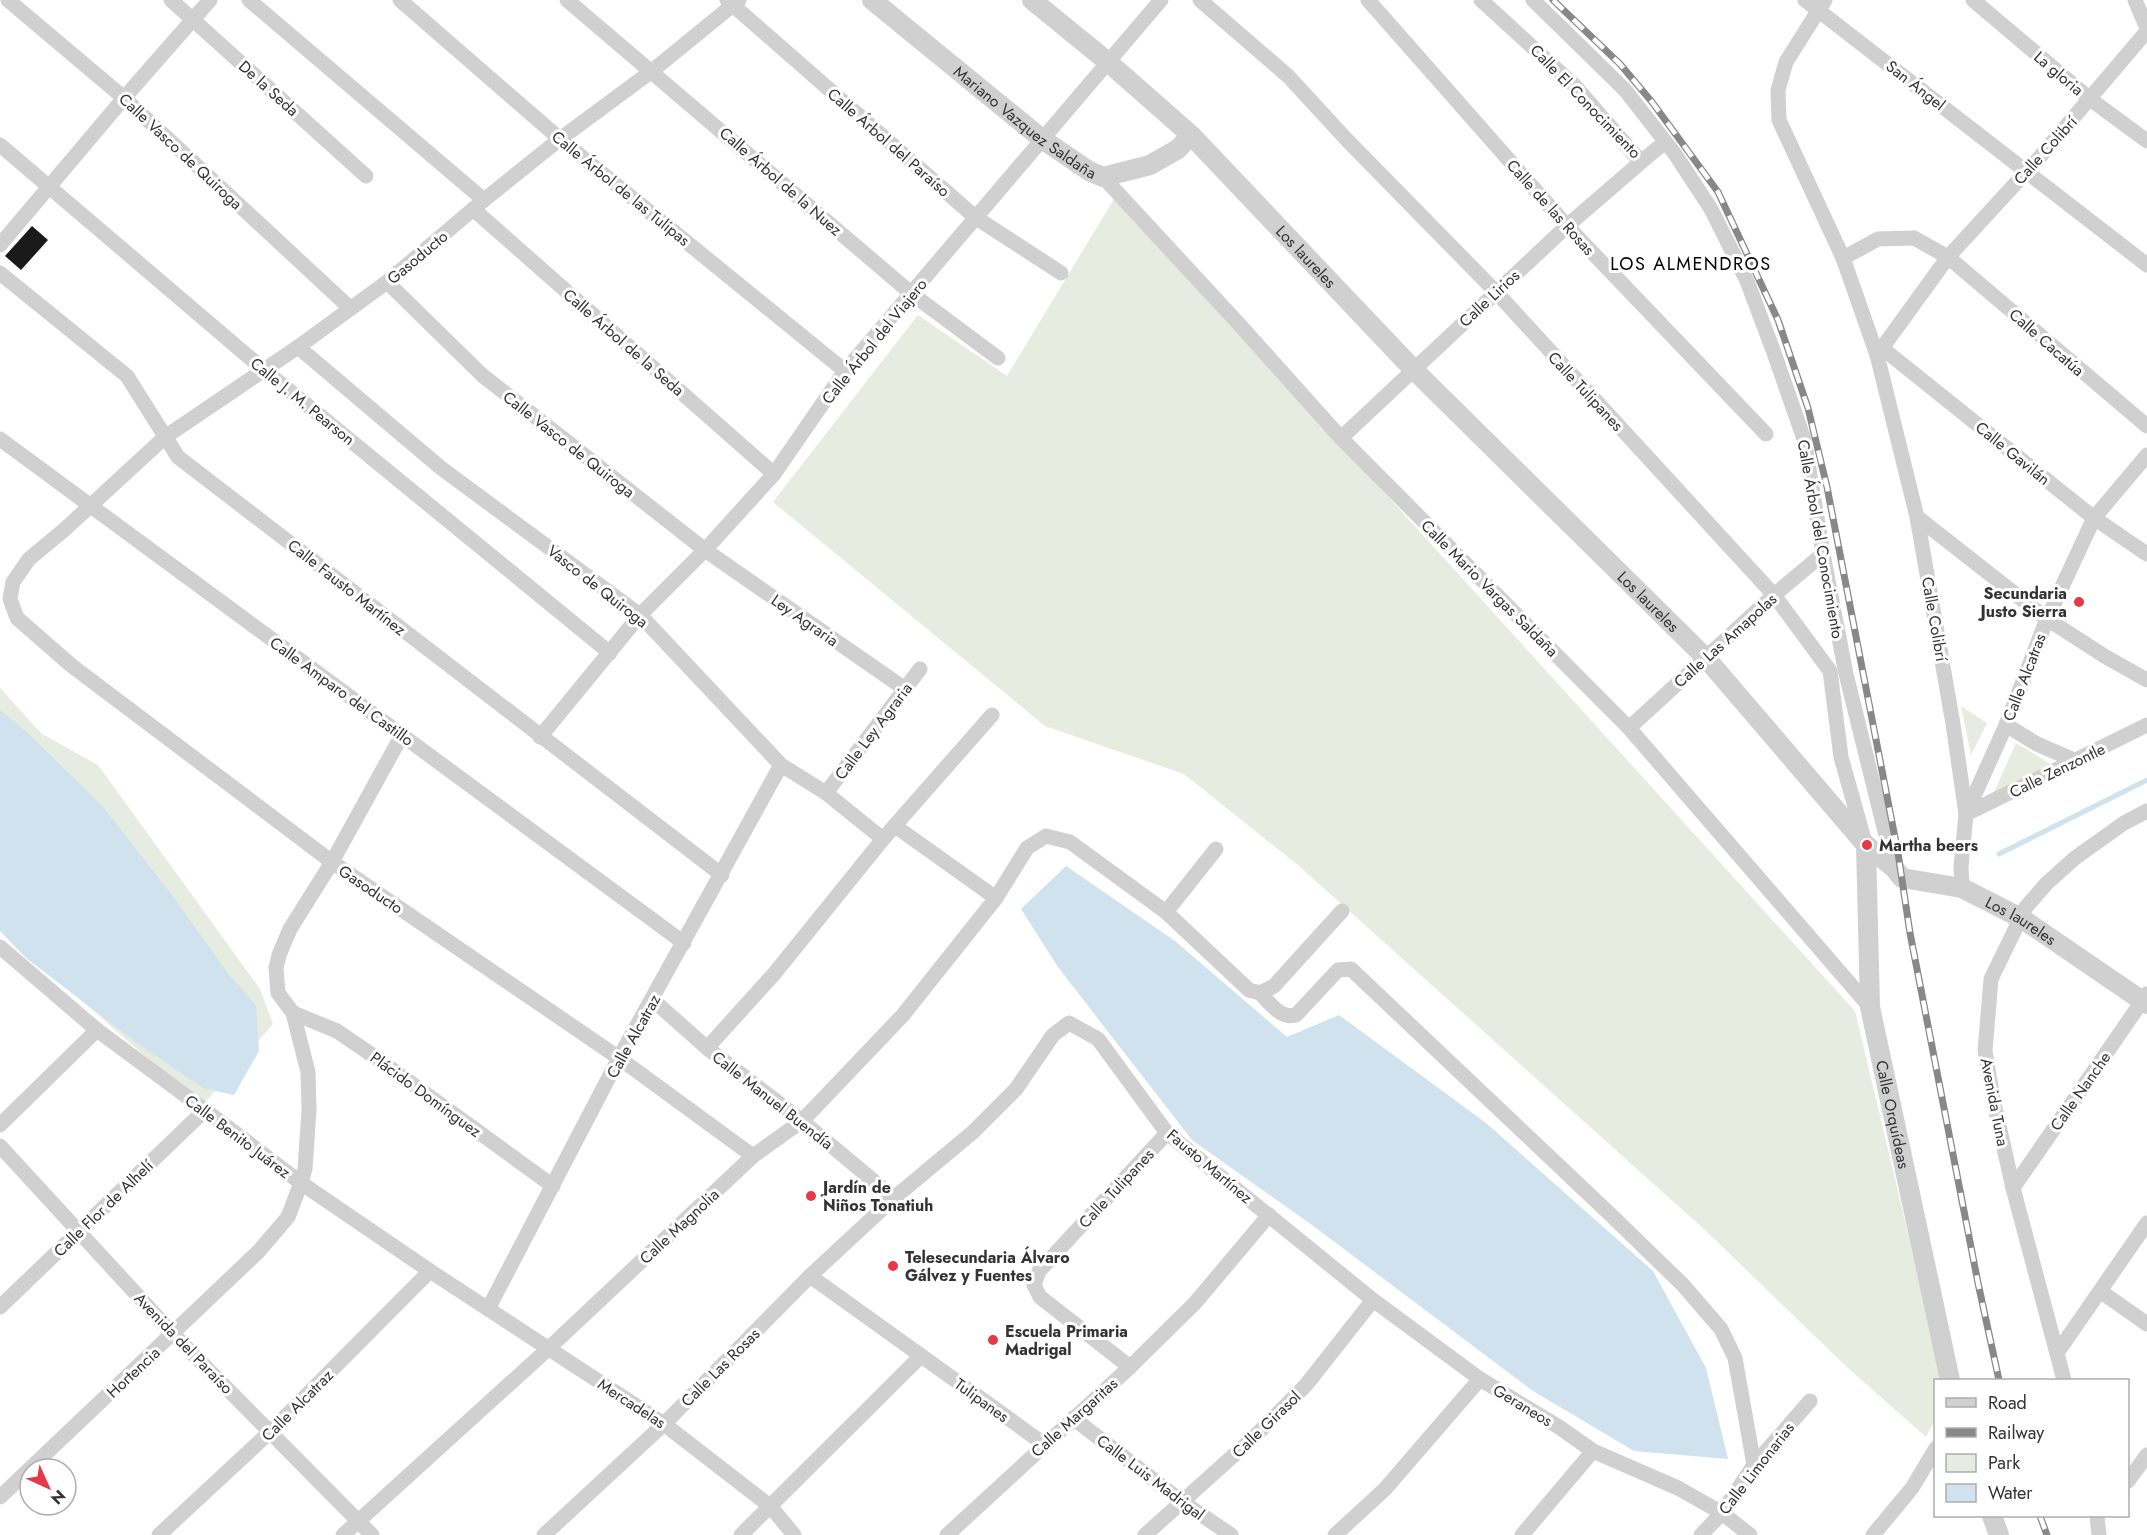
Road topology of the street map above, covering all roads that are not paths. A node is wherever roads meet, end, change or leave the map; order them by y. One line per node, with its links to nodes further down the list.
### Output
1 (8, 0): 23 (street, Calle Vasco de Quiroga)
2 (171, 0): 19 (street, De la Seda)
3 (210, 0): 19 (street)
4 (249, 0): 36 (street, Calle Árbol de la Seda)
5 (400, 0): 26 (street, Calle Árbol de las Tulipas)
6 (567, 0): 22 (street, Calle Árbol de la Nuez)
7 (872, 0): 27 (street, Mariano Vazquez Saldaña)
8 (1032, 0): 21 (street, Los laureles)
9 (1161, 0): 21 (street, Calle Árbol del Viajero)
10 (1200, 0): 46 (street, Calle Tulipanes)
11 (1368, 0): 38 (street, Calle de las Rosas)
12 (1481, 0): 31 (street, Calle El Conocimiento)
13 (1533, 0): 29 (street, Calle Árbol del Conocimiento)
14 (1805, 0): 18 (street, San Ángel)
15 (1973, 0): 24 (street, La gloria)
16 (2135, 0): 20 (street)
17 (733, 2): 22 (street, Gasoducto); 37 (street, Calle Árbol del Paraíso)
18 (1822, 5): 32 (street, San Ángel); 41 (street, Calle Colibrí)
19 (193, 19): 23 (street); 33 (street, De la Seda)
20 (2147, 29): 24 (street, Calle Colibrí)
21 (1108, 62): 25 (street, Los laureles); 27 (street, Calle Árbol del Viajero)
22 (652, 71): 26 (street, Gasoducto); 47 (street, Calle Árbol de la Nuez)
23 (124, 98): 35 (street); 48 (street, Calle Vasco de Quiroga)
24 (2090, 99): 28 (street, La gloria); 32 (street, Calle Colibrí)
25 (1191, 135): 34 (street, Mariano Vazquez Saldaña); 53 (street, Los laureles)
26 (561, 139): 36 (street, Gasoducto); 54 (street, Calle Árbol de las Tulipas)
27 (1042, 139): 34 (street, Mariano Vazquez Saldaña); 37 (street, Calle Árbol del Viajero)
28 (2147, 141)
29 (1665, 142): 31 (street, Calle El Conocimiento); 66 (street, Calle Árbol del Conocimiento)
30 (0, 145): 35 (street, Calle J. M. Pearson)
31 (1641, 162): 38 (street, Calle Lirios)
32 (2027, 171): 40 (street, Calle Colibrí); 42 (street, San Ángel)
33 (366, 176)
34 (1103, 177): 58 (street, Calle Mario Vargas Saldaña)
35 (50, 188): 39 (street); 52 (street, Calle J. M. Pearson)
36 (479, 205): 45 (street, Gasoducto); 61 (street, Calle Árbol de la Seda)
37 (975, 217): 44 (street, Calle Árbol del Paraíso); 47 (street, Calle Árbol del Viajero)
38 (1567, 226): 46 (street, Calle Lirios); 56 (street, Calle de las Rosas)
39 (0, 245)
40 (1948, 257): 41 (street, Calle Cacatúa); 50 (street, Calle Colibrí); 55 (street, Calle Cacatúa)
41 (1843, 258): 50 (street, Calle Colibrí)
42 (2147, 265)
43 (0, 273): 57 (street, Calle Fausto Martínez)
44 (1061, 273)
45 (387, 282): 48 (street, Gasoducto); 65 (street, Calle Vasco de Quiroga)
46 (1496, 292): 53 (street, Calle Lirios); 68 (street, Calle Tulipanes)
47 (912, 294): 51 (street, Calle Árbol de la Nuez); 54 (street, Calle Árbol del Viajero)
48 (350, 308): 49 (street, Gasoducto)
49 (298, 347): 52 (street, Gasoducto); 69 (street, Vasco de Quiroga)
50 (1880, 352): 63 (street, Calle Colibrí); 64 (street, Calle Gavilán)
51 (998, 358)
52 (263, 369): 57 (street, Gasoducto); 71 (street, Calle J. M. Pearson)
53 (1413, 369): 58 (street, Calle Lirios); 72 (street, Los laureles)
54 (845, 371): 61 (street, Calle Árbol del Viajero)
55 (2147, 426)
56 (1766, 434)
57 (165, 437): 62 (street, Gasoducto); 81 (street, Calle Fausto Martínez)
58 (1341, 438): 79 (street, Calle Mario Vargas Saldaña)
59 (0, 440): 62 (street, Calle Amparo del Castillo)
60 (2147, 455): 64 (street, Calle Alcatras)
61 (774, 474): 65 (street, Calle Árbol del Viajero)
62 (89, 505): 80 (street, Calle Amparo del Castillo); 91 (street, Gasoducto)
63 (1917, 517): 70 (street); 86 (street, Calle Colibrí)
64 (2094, 518): 67 (street, Calle Gavilán); 70 (street, Calle Alcatras)
65 (705, 550): 69 (street, Calle Árbol del Viajero); 75 (street, Ley Agraria)
66 (1823, 554): 68 (street, Calle Las Amapolas); 92 (street, Calle Árbol del Conocimiento)
67 (2147, 554)
68 (1774, 595): 72 (street, Calle Las Amapolas); 89 (street, Calle Tulipanes)
69 (640, 615): 71 (street, Calle Árbol del Viajero); 83 (street, Vasco de Quiroga)
70 (2047, 619): 74 (street); 77 (street, Calle Alcatras)
71 (610, 653): 81 (street, Calle Árbol del Viajero)
72 (1706, 658): 79 (street, Calle Las Amapolas); 89 (street, Los laureles)
73 (920, 669): 75 (street, Calle Ley Agraria)
74 (2147, 680)
75 (905, 689): 84 (street, Calle Ley Agraria)
76 (993, 715): 87 (street)
77 (2006, 725): 82 (street); 86 (street, Calle Alcatras)
78 (2147, 725): 82 (street, Calle Zenzontle)
79 (1629, 728): 104 (street, Calle Mario Vargas Saldaña)
80 (402, 735): 91 (street, Hortencia); 99 (street, Calle Amparo del Castillo)
81 (540, 736): 93 (street, Calle Fausto Martínez)
82 (2076, 761): 86 (street, Calle Zenzontle)
83 (781, 765): 84 (street, Vasco de Quiroga); 93 (street, Calle Alcatraz)
84 (826, 793): 88 (street, Vasco de Quiroga)
85 (2147, 811): 98 (street, Avenida Tuna)
86 (1966, 814): 94 (street, Calle Colibrí)
87 (895, 826): 88 (street); 95 (street)
88 (884, 839): 107 (street)
89 (1866, 845): 92 (street, Los laureles); 104 (street, Calle Orquídeas)
90 (1216, 849): 97 (street)
91 (332, 862): 105 (street, Hortencia); 108 (street, Gasoducto)
92 (1894, 868): 94 (street, Los laureles)
93 (722, 875): 99 (street, Calle Alcatraz)
94 (1962, 888): 98 (street, Los laureles)
95 (996, 898): 97 (street, Calle Magnolia); 110 (street, Calle Magnolia)
96 (1342, 911): 101 (street)
97 (1166, 912): 101 (street, Calle Magnolia)
98 (2021, 918): 102 (street, Los laureles); 117 (street, Avenida Tuna)
99 (684, 943): 103 (street, Calle Alcatraz)
100 (0, 948): 106 (street, Calle Benito Juárez)
101 (1260, 993): 145 (street, Calle Magnolia)
102 (2145, 999): 117 (street, Calle Nanche)
103 (653, 1000): 107 (street, Calle Manuel Buendía); 108 (street, Calle Alcatraz)
104 (1870, 1006): 135 (street, Calle Orquídeas)
105 (293, 1013): 115 (street, Hortencia); 116 (street, Plácido Domínguez)
106 (97, 1030): 109 (street, Calle Benito Juárez); 111 (street)
107 (707, 1048): 110 (street, Calle Manuel Buendía)
108 (619, 1058): 114 (street, Gasoducto); 116 (street, Calle Alcatraz)
109 (205, 1110): 115 (street, Calle Benito Juárez); 121 (street, Calle Flor de Alhelí)
110 (802, 1121): 114 (street, Calle Magnolia); 118 (street, Calle Manuel Buendía)
111 (0, 1125)
112 (1167, 1133): 118 (street, Fausto Martínez); 119 (street, Fausto Martínez); 133 (street, Calle Tulipanes)
113 (0, 1146): 121 (street, Avenida del Paraíso)
114 (753, 1156): 130 (street, Calle Magnolia)
115 (301, 1183): 122 (street, Calle Benito Juárez); 129 (street, Hortencia)
116 (553, 1186): 127 (street, Calle Alcatraz)
117 (2013, 1188): 131 (street, Avenida Tuna)
118 (894, 1198): 123 (street, Calle Las Rosas)
119 (1269, 1215): 125 (street, Fausto Martínez); 133 (street, Calle Margaritas)
120 (2147, 1223): 124 (street)
121 (79, 1230): 126 (street, Calle Flor de Alhelí); 129 (street, Avenida del Paraíso)
122 (430, 1271): 127 (street, Calle Benito Juárez); 140 (street, Calle Alcatraz)
123 (810, 1276): 132 (street); 139 (street, Calle Las Rosas)
124 (2100, 1291): 128 (street); 131 (street)
125 (1373, 1299): 134 (street, Fausto Martínez); 148 (street, Calle Girasol)
126 (0, 1307)
127 (488, 1309): 130 (street, Mercadelas)
128 (2147, 1324)
129 (173, 1334): 140 (street, Avenida del Paraíso); 147 (street, Hortencia)
130 (548, 1349): 139 (street, Mercadelas); 152 (street, Calle Magnolia)
131 (2057, 1353): 136 (street, Avenida Tuna)
132 (921, 1356): 141 (street, Tulipanes); 149 (street)
133 (1130, 1367): 138 (street, Calle Margaritas)
134 (1480, 1378): 143 (street, Geraneos); 162 (street, Geraneos)
135 (1950, 1379)
136 (2064, 1379)
137 (1810, 1401): 145 (street, Calle Limonarias)
138 (1073, 1418): 141 (street, Calle Margaritas); 148 (street, Calle Luis Madrigal)
139 (664, 1424): 149 (street, Mercadelas); 156 (street, Calle Las Rosas)
140 (270, 1432): 152 (street, Avenida del Paraíso); 153 (street, Calle Alcatraz)
141 (1044, 1444): 159 (street, Calle Margaritas)
142 (1934, 1450): 166 (street)
143 (1593, 1452): 150 (street, Geraneos); 163 (street)
144 (2147, 1455): 146 (street)
145 (1754, 1466): 150 (street, Calle Limonarias)
146 (2129, 1478)
147 (0, 1497)
148 (1181, 1501): 160 (street, Calle Girasol); 161 (street, Calle Luis Madrigal)
149 (771, 1507): 157 (street); 158 (street, Mercadelas)
150 (1722, 1513): 164 (street, Calle Limonarias); 165 (street)
151 (1993, 1517): 167 (street)
152 (358, 1520): 154 (street, Calle Magnolia); 155 (street, Avenida del Paraíso)
153 (159, 1535)
154 (343, 1535)
155 (372, 1535)
156 (544, 1535)
157 (741, 1535)
158 (794, 1535)
159 (947, 1535)
160 (1144, 1535)
161 (1231, 1535)
162 (1335, 1535)
163 (1522, 1535)
164 (1701, 1535)
165 (1750, 1535)
166 (1873, 1535)
167 (1999, 1535)

